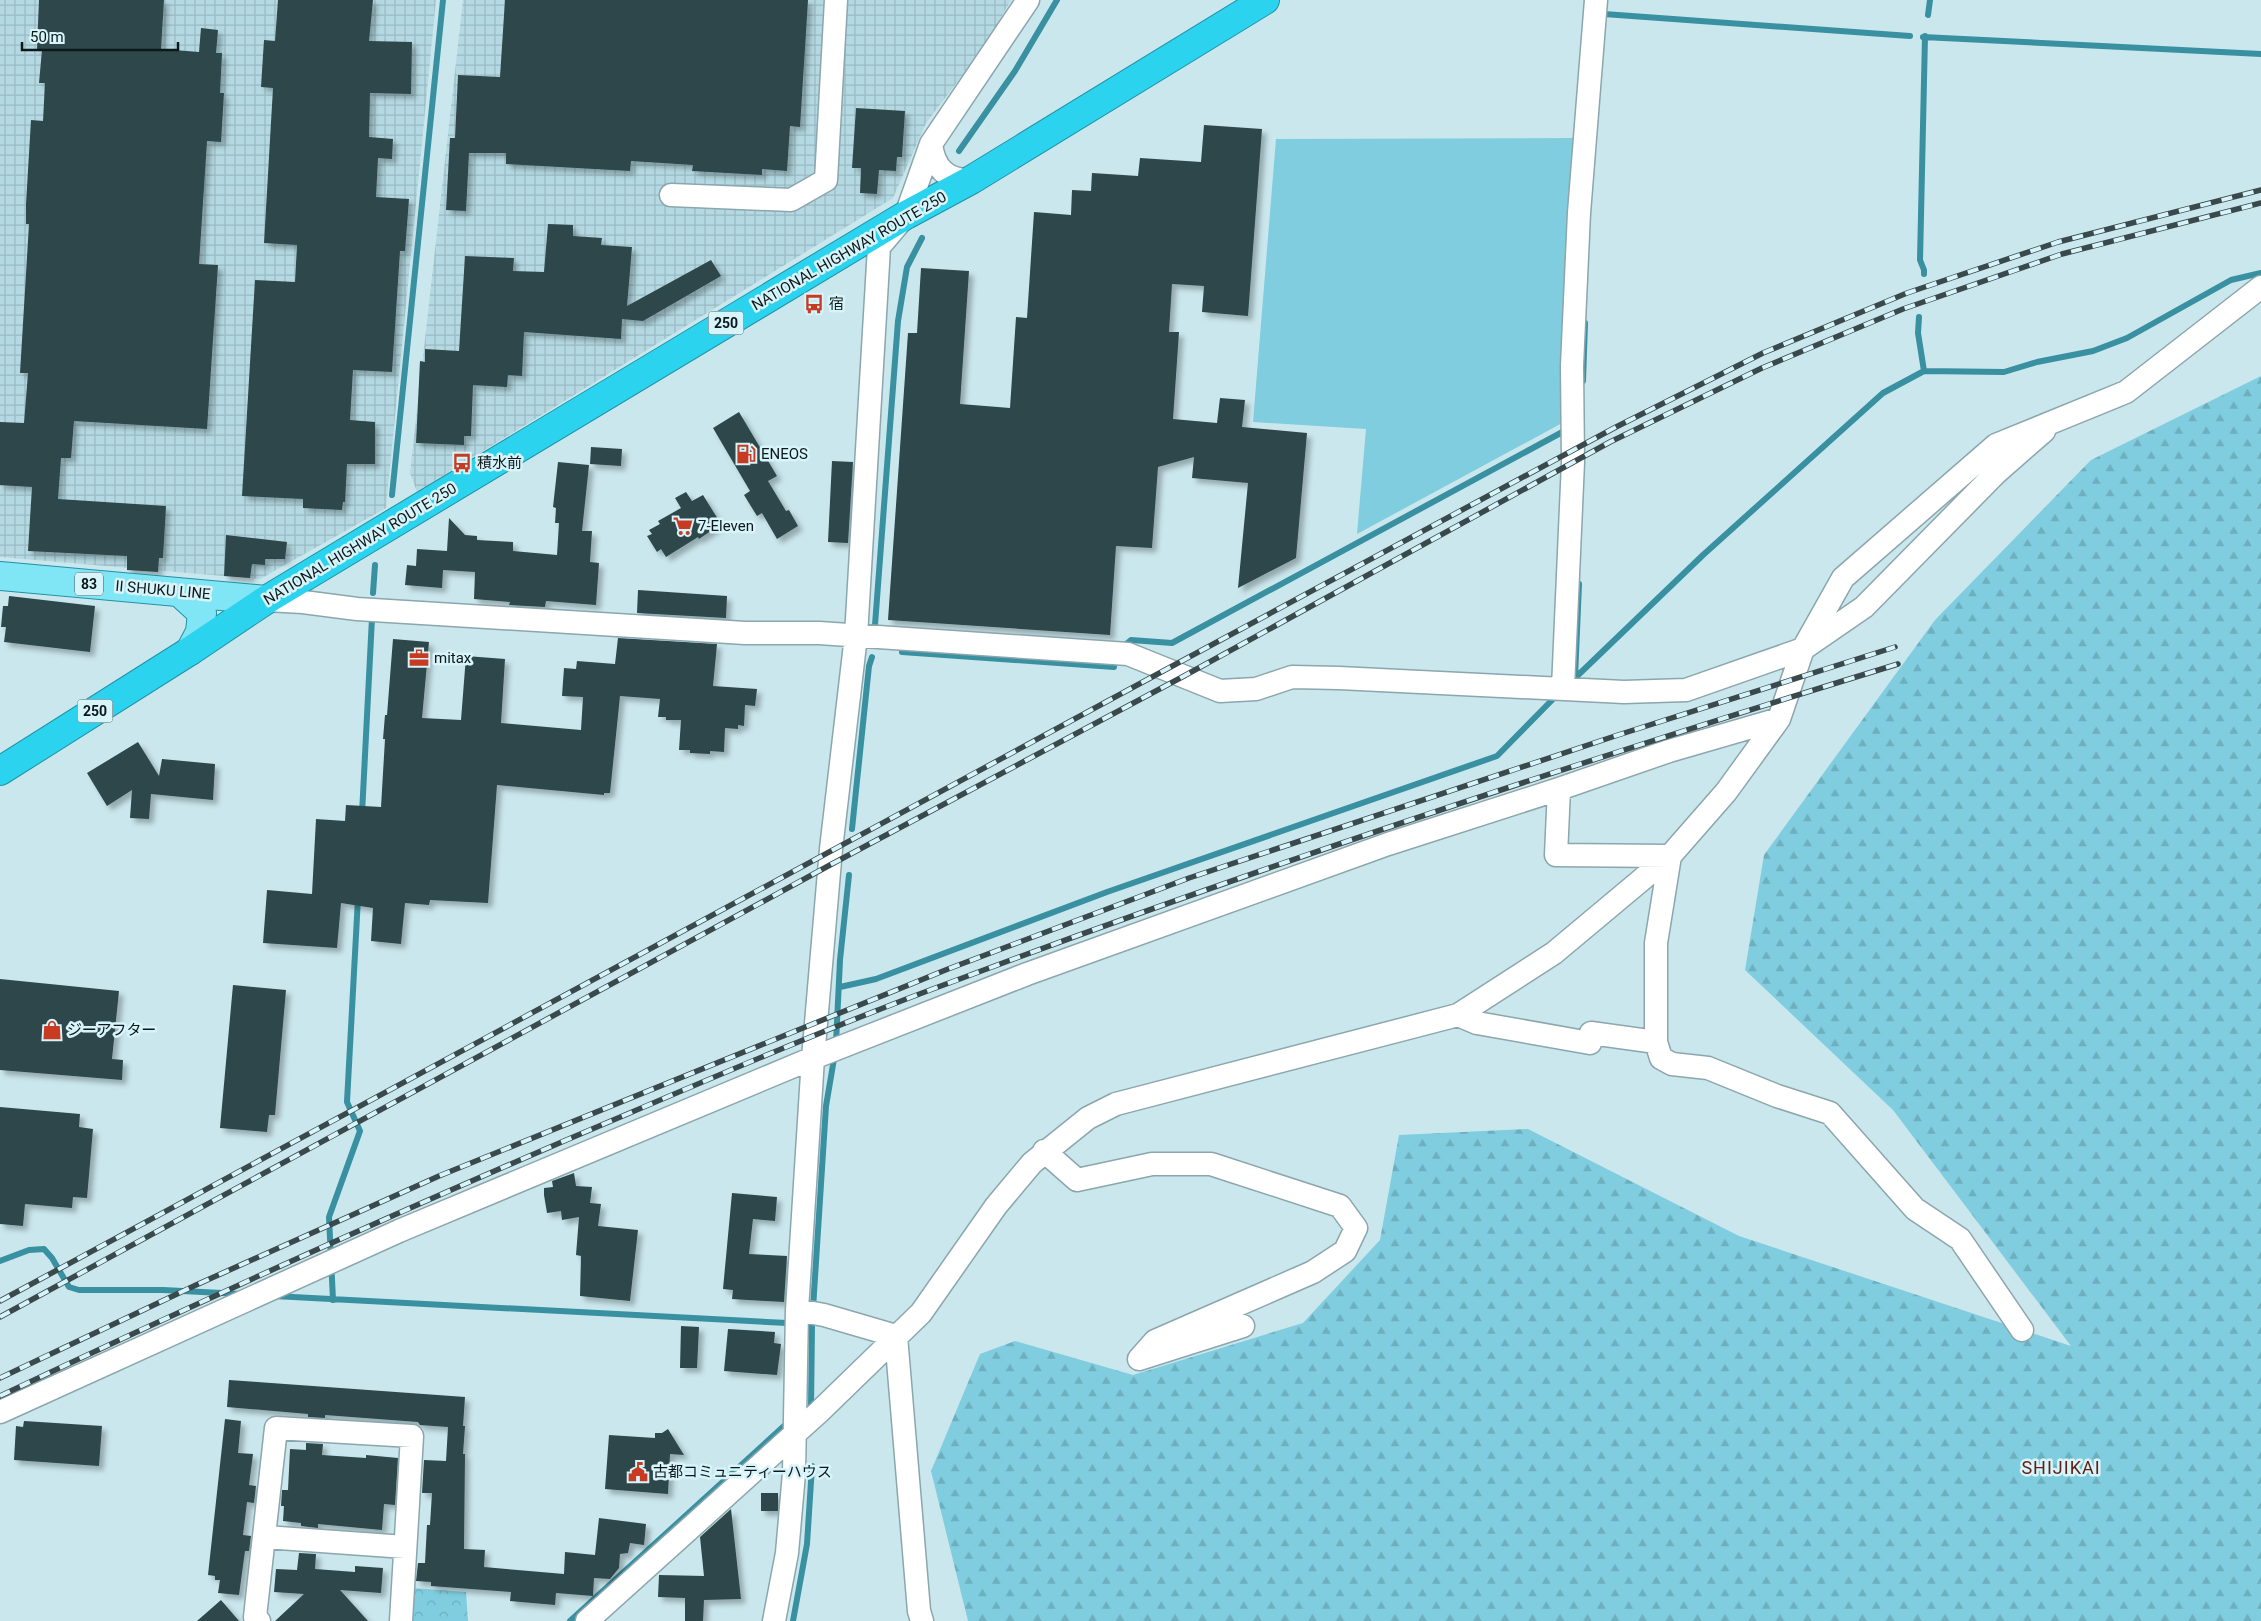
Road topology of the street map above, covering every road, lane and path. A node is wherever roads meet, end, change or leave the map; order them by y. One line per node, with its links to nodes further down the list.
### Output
1 (836, 0): 7 (street)
2 (1028, 0): 5 (street)
3 (1265, 0): 6 (highway, NATIONAL HIGHWAY ROUTE 250 / 250)
4 (1596, 0): 17 (street)
5 (931, 144): 6 (street); 8 (street)
6 (972, 180): 8 (highway, NATIONAL HIGHWAY ROUTE 250 / 250)
7 (671, 195)
8 (906, 215): 13 (highway, NATIONAL HIGHWAY ROUTE 250 / 250); 14 (street)
9 (2261, 287): 10 (street)
10 (2056, 420): 15 (street); 15 (street)
11 (0, 576): 12 (main road, II SHUKU LINE / 83)
12 (179, 592): 13 (main road, II SHUKU LINE / 83); 16 (main road)
13 (266, 600): 14 (street); 16 (highway, NATIONAL HIGHWAY ROUTE 250 / 250)
14 (856, 636): 17 (street); 24 (street)
15 (1803, 649): 17 (street); 18 (street)
16 (190, 651): 19 (highway, NATIONAL HIGHWAY ROUTE 250 / 250)
17 (1563, 688)
18 (1779, 719): 20 (street); 21 (street)
19 (0, 771)
20 (1559, 796): 21 (street); 24 (street)
21 (1670, 856): 22 (street); 23 (street)
22 (1458, 1015): 23 (street); 25 (street)
23 (1656, 1042): 28 (street)
24 (827, 1052): 26 (street); 30 (street)
25 (1044, 1151): 27 (street); 29 (street)
26 (807, 1312): 29 (street); 31 (street)
27 (1243, 1326)
28 (2022, 1330)
29 (896, 1336): 31 (street); 38 (street)
30 (0, 1412)
31 (793, 1434): 36 (street); 37 (street)
32 (265, 1537): 33 (street); 33 (street); 34 (street)
33 (405, 1547): 35 (street)
34 (259, 1621)
35 (400, 1621)
36 (587, 1621)
37 (774, 1621)
38 (922, 1621)

